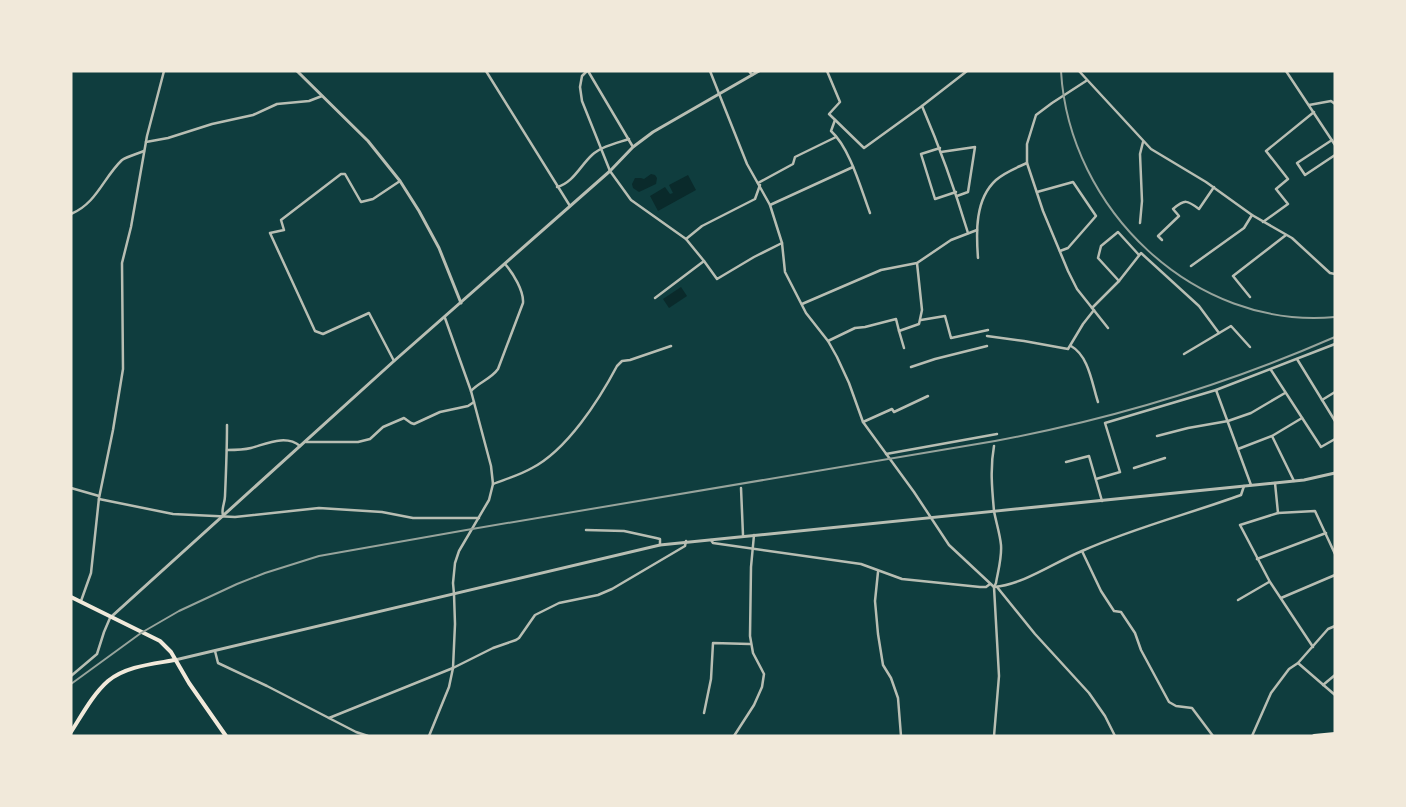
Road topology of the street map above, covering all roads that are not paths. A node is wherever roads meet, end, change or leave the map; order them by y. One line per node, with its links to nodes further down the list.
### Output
1 (164, 71): 25 (street)
2 (297, 71): 15 (street)
3 (486, 71): 37 (street)
4 (588, 71): 22 (street); 28 (street)
5 (710, 71): 14 (street)
6 (749, 71): 12 (street)
7 (759, 71): 12 (street)
8 (827, 71): 20 (street)
9 (967, 71): 18 (street)
10 (1079, 71): 13 (street)
11 (1286, 71): 17 (street)
12 (752, 75): 14 (street)
13 (1086, 81): 24 (street); 32 (street)
14 (719, 94): 27 (street); 36 (street)
15 (322, 96): 25 (street); 35 (street)
16 (1335, 104): 17 (street)
17 (1309, 105): 19 (street)
18 (922, 106): 20 (street); 29 (street)
19 (1314, 112): 23 (street); 46 (street)
20 (835, 120): 21 (street)
21 (837, 136): 33 (street); 36 (street)
22 (629, 139): 27 (street); 28 (street)
23 (1332, 140): 26 (street); 31 (street)
24 (1143, 142): 38 (street); 47 (street)
25 (146, 143): 30 (street)
26 (1335, 145)
27 (633, 147): 34 (street)
28 (602, 148): 34 (street); 37 (street)
29 (940, 150): 40 (street); 40 (street); 40 (street)
30 (144, 151): 44 (street); 122 (street)
31 (1335, 155)
32 (1027, 163): 39 (street); 48 (street)
33 (853, 167): 41 (street); 43 (street)
34 (610, 171): 42 (street); 51 (street)
35 (400, 181): 65 (street); 84 (street)
36 (759, 184): 41 (street); 51 (street)
37 (557, 187): 42 (street)
38 (1214, 187): 45 (street); 52 (street)
39 (1037, 192): 54 (street); 54 (street)
40 (956, 194): 49 (street)
41 (770, 205): 53 (street)
42 (570, 206): 59 (street)
43 (870, 213)
44 (71, 214)
45 (1252, 215): 46 (street); 60 (street)
46 (1263, 222): 50 (street)
47 (1140, 223)
48 (977, 230): 49 (street); 56 (street)
49 (968, 233): 58 (street)
50 (1286, 235): 61 (street); 64 (street)
51 (686, 239): 57 (street)
52 (1162, 240)
53 (782, 243): 57 (street); 66 (street)
54 (1060, 251): 67 (street)
55 (1139, 255): 62 (street); 62 (street); 73 (street)
56 (978, 258)
57 (704, 261): 63 (street)
58 (917, 263): 66 (street); 69 (street)
59 (505, 264): 65 (street); 88 (street)
60 (1191, 266)
61 (1335, 274)
62 (1119, 281): 67 (street)
63 (655, 298)
64 (1250, 298)
65 (461, 303): 68 (street)
66 (802, 304): 75 (street)
67 (1093, 309): 70 (street); 79 (street)
68 (445, 318): 84 (street); 88 (street)
69 (921, 320): 71 (street); 72 (street)
70 (1108, 328)
71 (988, 330)
72 (899, 331): 75 (street); 81 (street)
73 (1219, 333): 80 (street); 82 (street)
74 (987, 336): 79 (street)
75 (828, 341): 98 (street)
76 (1335, 344): 83 (street)
77 (671, 346): 117 (street)
78 (987, 346): 85 (street)
79 (1071, 346): 94 (street)
80 (1250, 347)
81 (904, 348)
82 (1184, 354)
83 (1297, 358): 86 (street); 92 (street)
84 (394, 361): 104 (street)
85 (911, 366)
86 (1271, 370): 87 (street); 90 (street)
87 (1216, 390): 96 (street); 114 (street)
88 (471, 391): 93 (street)
89 (1335, 392): 92 (street)
90 (1285, 393): 95 (street); 96 (street)
91 (928, 396): 98 (street)
92 (1322, 400): 97 (street)
93 (474, 402): 104 (street); 117 (street)
94 (1098, 402)
95 (1302, 418): 102 (street); 103 (street)
96 (1228, 421): 101 (street); 107 (street)
97 (1335, 421)
98 (863, 422): 109 (street)
99 (227, 425): 108 (street)
100 (997, 434): 109 (street)
101 (1157, 436)
102 (1272, 436): 107 (street); 115 (street)
103 (1335, 439)
104 (306, 442): 106 (street)
105 (994, 446): 124 (street)
106 (301, 447): 108 (street); 126 (street)
107 (1238, 449): 118 (street)
108 (227, 450): 126 (street)
109 (886, 454): 128 (street)
110 (1165, 458): 112 (street)
111 (1066, 462): 114 (street)
112 (1134, 468)
113 (1335, 473): 115 (street)
114 (1096, 480): 123 (street)
115 (1294, 481): 116 (street)
116 (1276, 483): 118 (street); 125 (street)
117 (493, 484): 127 (street)
118 (1251, 485): 119 (street)
119 (1244, 486): 123 (street); 137 (street)
120 (71, 488): 122 (street)
121 (741, 488): 132 (street)
122 (99, 497): 126 (street); 149 (street)
123 (1102, 501): 124 (street)
124 (994, 511): 128 (street); 144 (street)
125 (1278, 513): 130 (street); 139 (street)
126 (223, 515): 127 (street); 150 (street)
127 (479, 518): 145 (street)
128 (929, 518): 131 (street); 143 (street)
129 (586, 530): 135 (street)
130 (1326, 533): 138 (street); 139 (street)
131 (754, 534): 132 (street); 136 (street)
132 (743, 535): 133 (street)
133 (710, 539): 134 (street); 136 (street)
134 (686, 541): 135 (street); 157 (street)
135 (660, 544): 145 (street)
136 (753, 548): 140 (street); 152 (street)
137 (1082, 550): 144 (street); 173 (street)
138 (1334, 552)
139 (1257, 560): 142 (street)
140 (878, 572): 143 (street); 170 (street)
141 (1335, 575): 147 (street)
142 (1270, 582): 147 (street); 148 (street)
143 (990, 584): 144 (street)
144 (996, 587): 171 (street); 172 (street)
145 (454, 594): 154 (street); 157 (street)
146 (71, 597): 149 (main road)
147 (1281, 598): 153 (street)
148 (1238, 600)
149 (80, 603): 150 (main road)
150 (110, 618): 155 (main road); 159 (street)
151 (1335, 626): 153 (street)
152 (751, 644): 162 (street); 169 (street)
153 (1313, 647): 156 (street)
154 (215, 651): 155 (street); 163 (street)
155 (175, 660): 164 (main road); 166 (main road)
156 (1298, 663): 160 (street); 174 (street)
157 (453, 668): 163 (street); 168 (street)
158 (1335, 675): 160 (street)
159 (71, 676)
160 (1322, 685): 161 (street)
161 (1335, 694)
162 (704, 713)
163 (329, 718): 167 (street)
164 (71, 732)
165 (1335, 734): 175 (main road)
166 (226, 736)
167 (368, 736)
168 (429, 736)
169 (734, 736)
170 (900, 736)
171 (994, 736)
172 (1115, 736)
173 (1214, 736)
174 (1252, 736)
175 (1314, 736)

